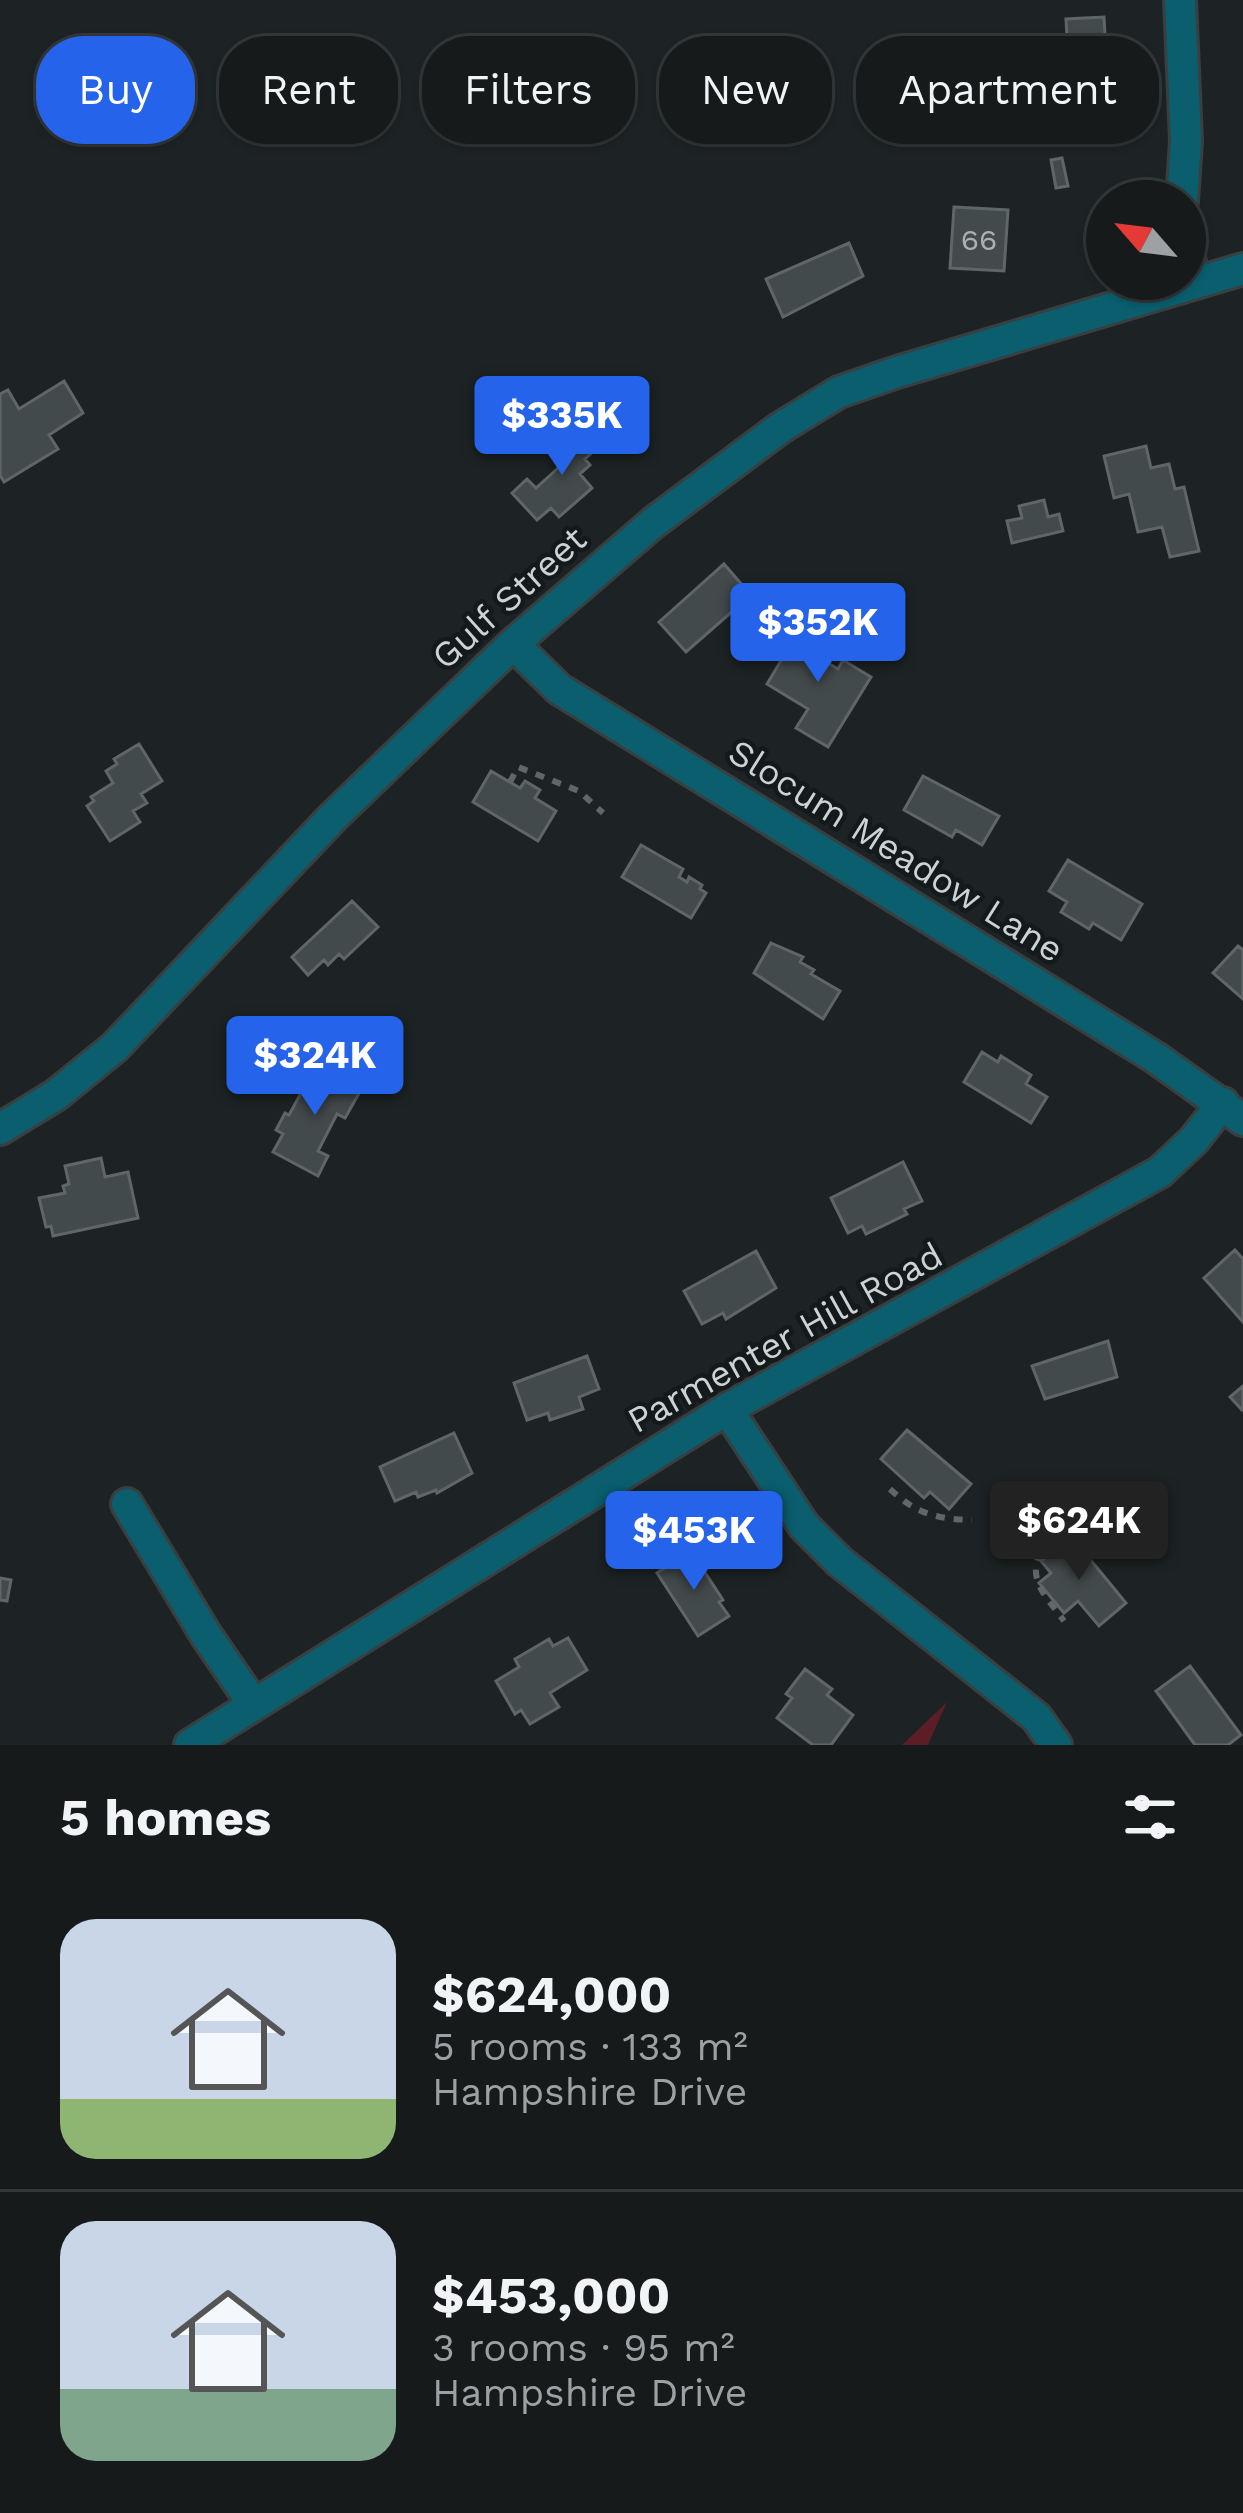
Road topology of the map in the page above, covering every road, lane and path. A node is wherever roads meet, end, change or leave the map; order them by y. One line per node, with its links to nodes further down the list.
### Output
1 (1180, 0): 2 (street)
2 (1184, 180)
3 (1243, 269): 4 (street, Gulf Street)
4 (1206, 279)
5 (1135, 300): 6 (street, Gulf Street)
6 (513, 644): 9 (street, Slocum Meadow Lane); 10 (street, Gulf Street)
7 (510, 782): 8 (path)
8 (603, 813)
9 (1233, 1112): 11 (street, Parmenter Hill Road)
10 (0, 1129)
11 (727, 1408): 17 (street, Parmenter Hill Road); 19 (street)
12 (890, 1489): 14 (path)
13 (127, 1504): 17 (street)
14 (972, 1520)
15 (1048, 1536): 16 (path)
16 (1064, 1621)
17 (254, 1705): 18 (street, Parmenter Hill Road)
18 (190, 1745)
19 (1056, 1745)

